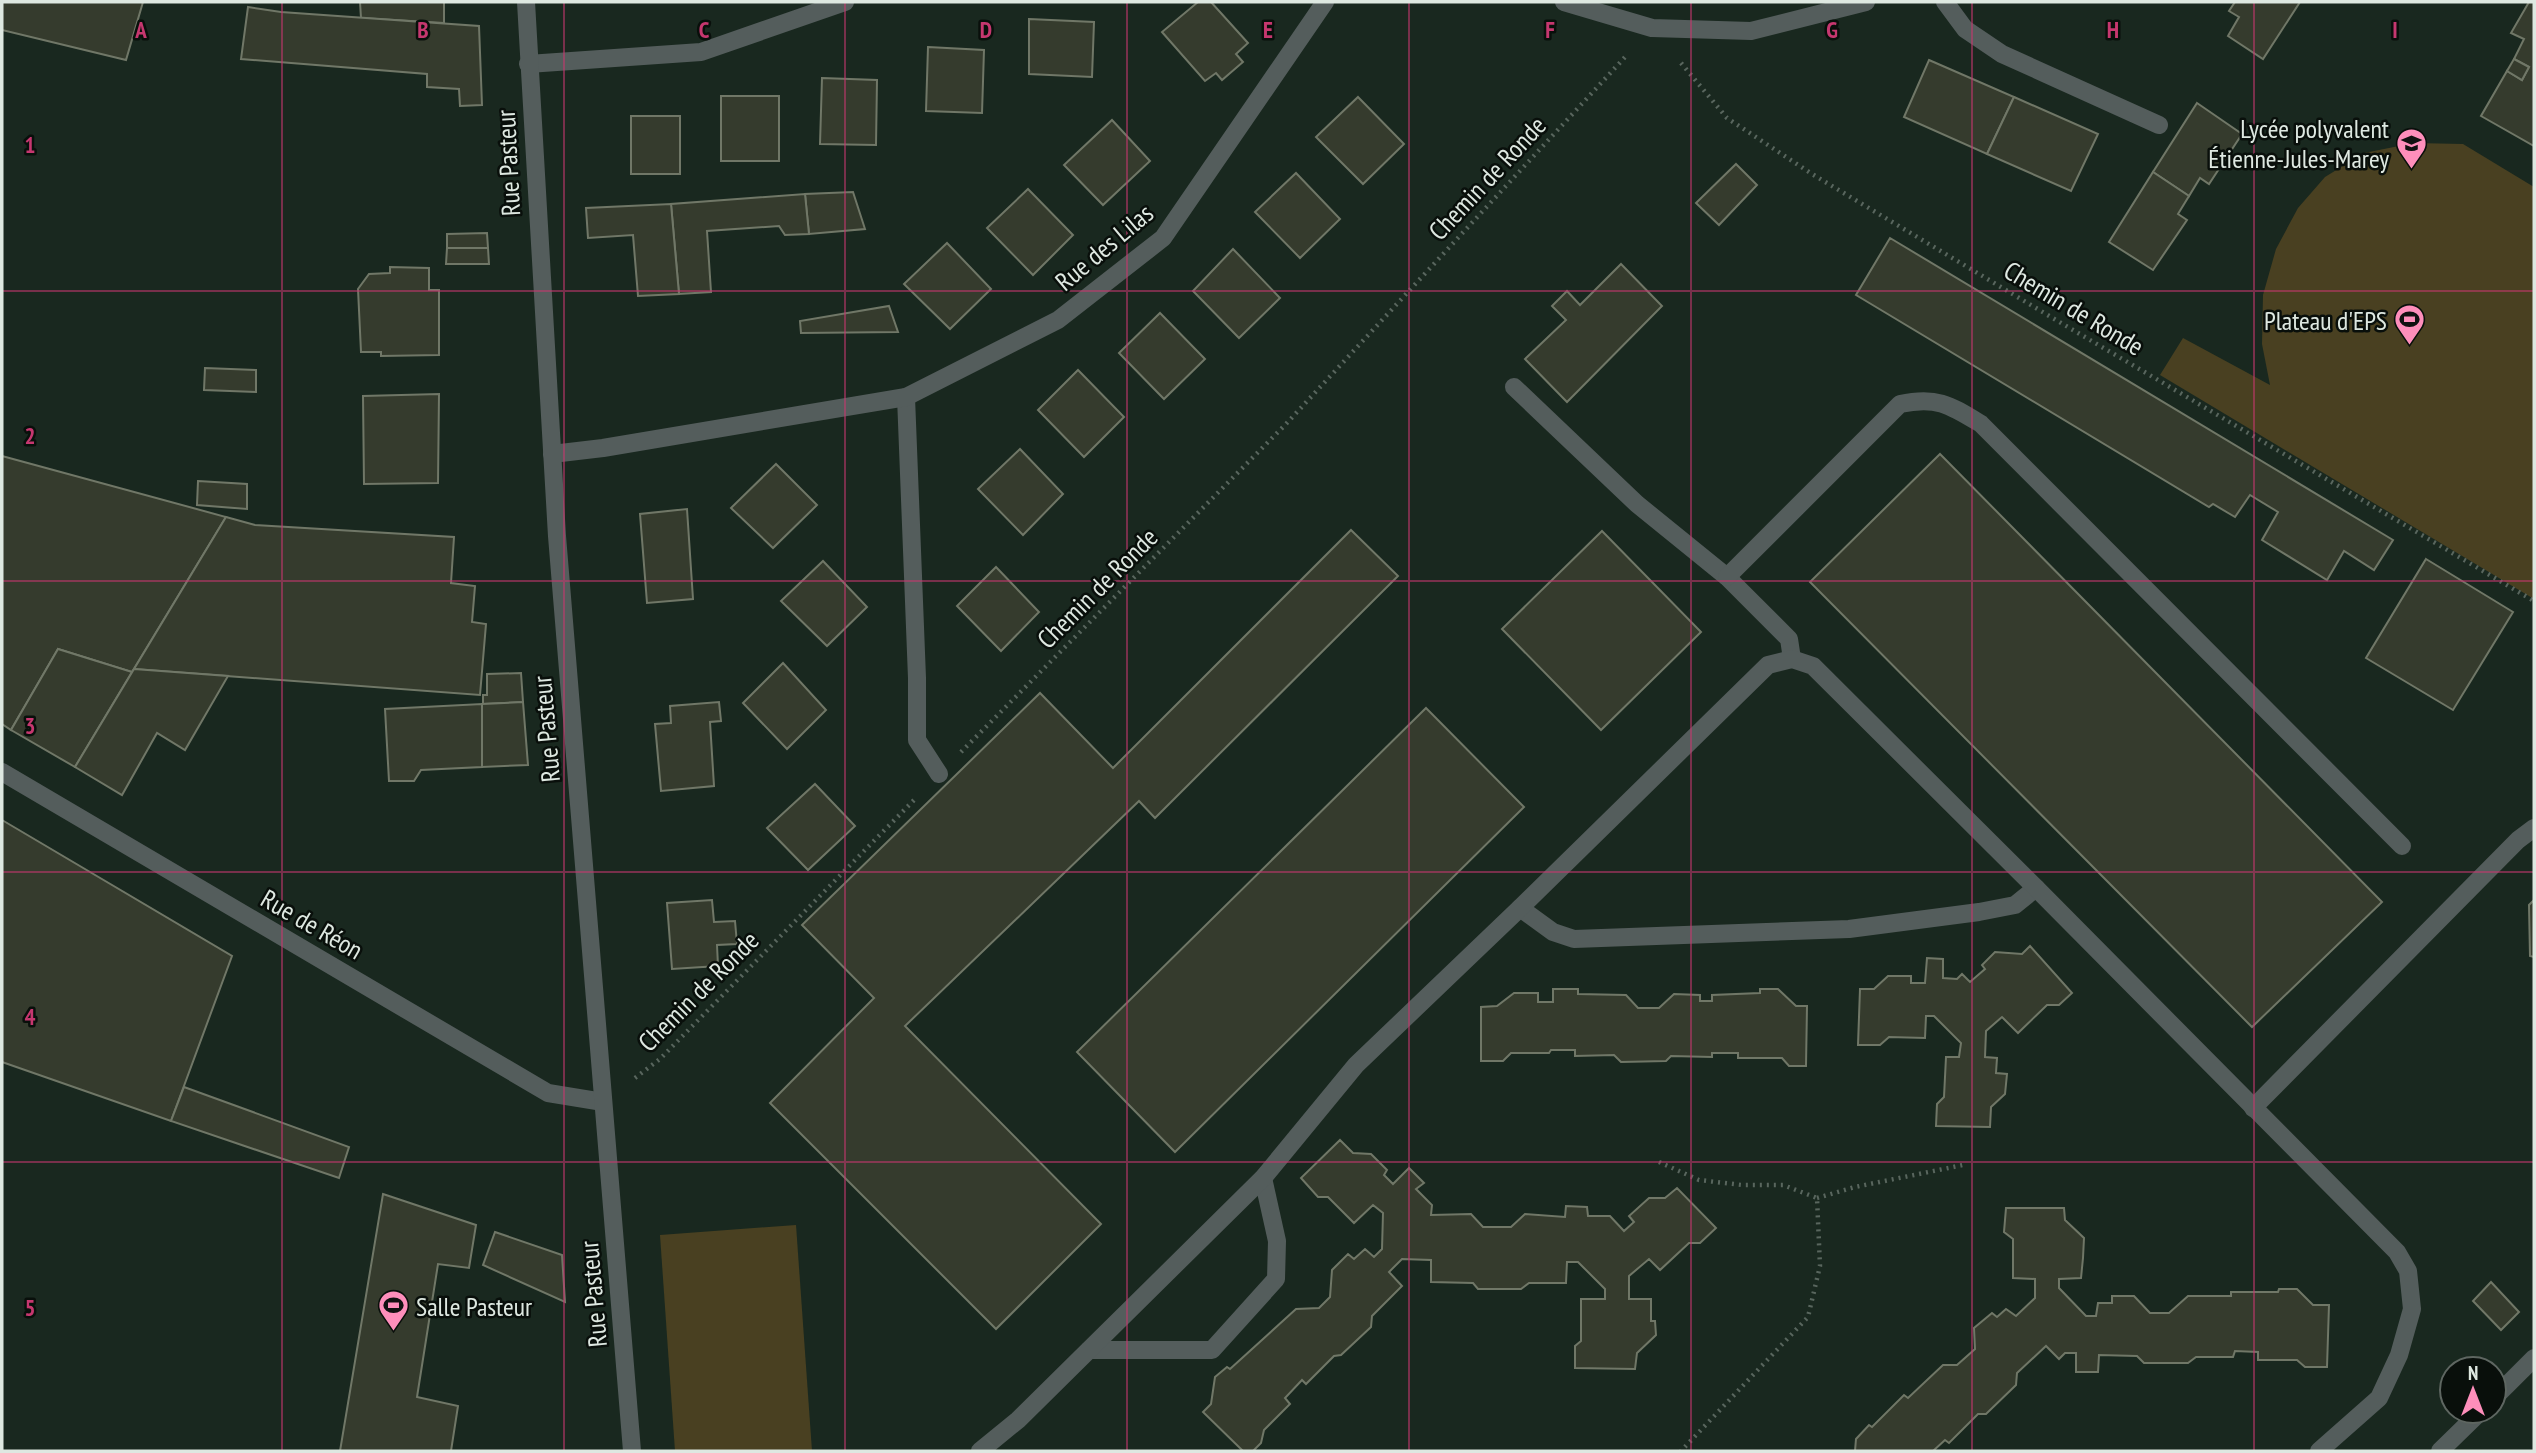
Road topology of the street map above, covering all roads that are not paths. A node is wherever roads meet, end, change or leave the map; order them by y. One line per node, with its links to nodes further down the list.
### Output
1 (526, 2): 7 (street, Rue Pasteur)
2 (845, 2): 7 (street)
3 (1325, 2): 10 (street, Rue des Lilas)
4 (1563, 2): 5 (street)
5 (1866, 2)
6 (1945, 2): 8 (street)
7 (528, 64): 11 (street, Rue Pasteur)
8 (2159, 125)
9 (1514, 387): 12 (street)
10 (906, 397): 11 (street, Rue des Lilas); 15 (street)
11 (552, 454): 20 (street, Rue Pasteur)
12 (1727, 577): 13 (street); 17 (street)
13 (1792, 659): 18 (street); 19 (street)
14 (2, 772): 20 (street, Rue de Réon)
15 (939, 774)
16 (2534, 828): 21 (street)
17 (2402, 846)
18 (2036, 888): 19 (street); 21 (street)
19 (1520, 908): 22 (street)
20 (603, 1102): 27 (street, Rue Pasteur)
21 (2253, 1108): 29 (street)
22 (1264, 1178): 23 (street); 23 (street)
23 (1089, 1350): 28 (street)
24 (2534, 1358): 25 (street)
25 (2508, 1384)
26 (2467, 1425): 30 (street)
27 (632, 1451)
28 (980, 1451)
29 (2319, 1451)
30 (2440, 1451)

